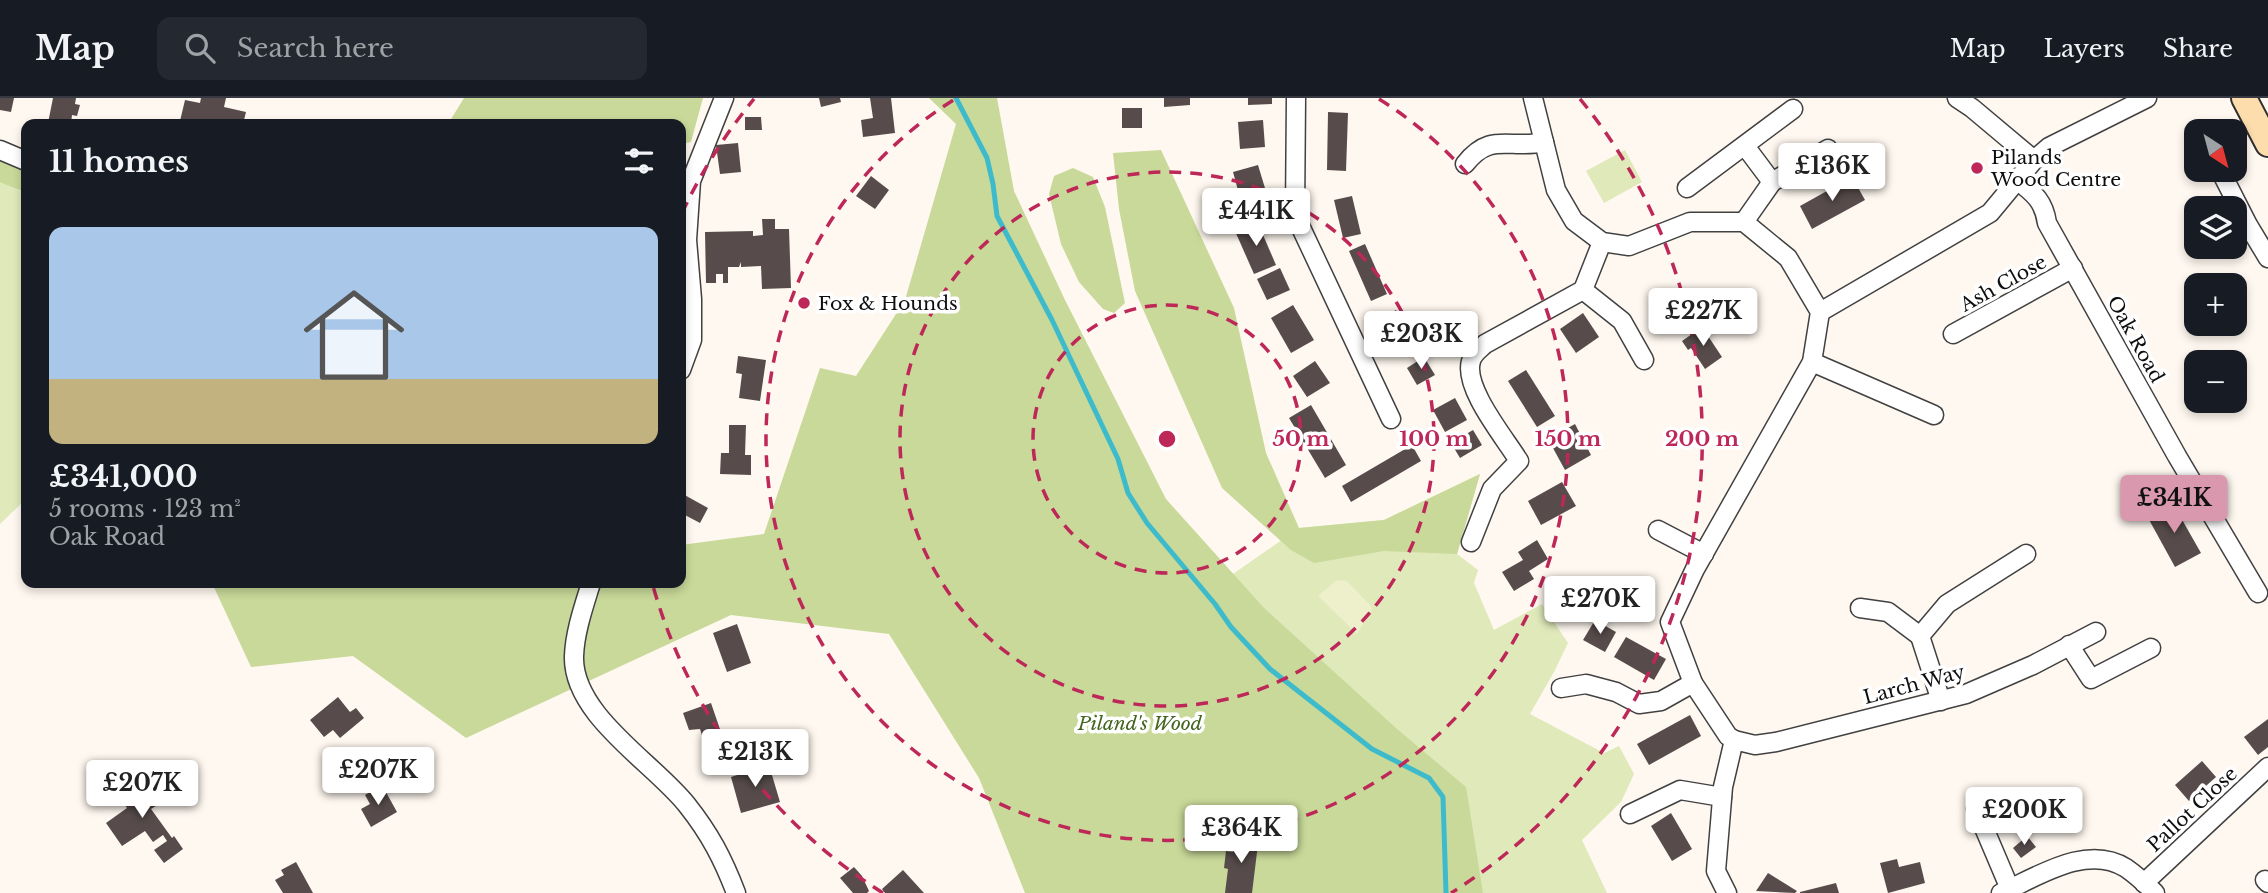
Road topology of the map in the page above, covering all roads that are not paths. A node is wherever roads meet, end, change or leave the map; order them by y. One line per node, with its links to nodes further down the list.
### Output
1 (724, 98): 27 (street)
2 (1296, 98): 31 (street)
3 (1533, 98): 8 (street)
4 (1958, 98): 14 (street)
5 (2147, 98): 14 (street)
6 (2244, 98): 9 (main road)
7 (1793, 109): 10 (street)
8 (1544, 142): 15 (street); 21 (street)
9 (2268, 144)
10 (1745, 146): 17 (street); 19 (street)
11 (1828, 149): 17 (street)
12 (0, 150): 13 (street)
13 (21, 159)
14 (2034, 160): 16 (street)
15 (1465, 164)
16 (2018, 181): 23 (street, Oak Road); 25 (street)
17 (1772, 182): 20 (street)
18 (2226, 182): 22 (street)
19 (1687, 188)
20 (1744, 222): 21 (street); 25 (street)
21 (1602, 242): 24 (street)
22 (2268, 258)
23 (2073, 268): 26 (street, Ash Close); 37 (street, Oak Road)
24 (1583, 290): 28 (street); 33 (street)
25 (1820, 312): 29 (street)
26 (1953, 334)
27 (686, 356)
28 (1644, 360)
29 (1812, 362): 30 (street); 34 (street)
30 (1934, 415)
31 (1391, 419)
32 (1658, 530): 34 (street)
33 (1471, 542)
34 (1704, 554): 43 (street)
35 (2026, 554): 40 (street)
36 (590, 588): 53 (street)
37 (2258, 593)
38 (1860, 608): 40 (street)
39 (2096, 632): 41 (street, Larch Way)
40 (1920, 636): 45 (street)
41 (2069, 645): 42 (street); 45 (street, Larch Way)
42 (2151, 648)
43 (1693, 683): 44 (street); 46 (street)
44 (1561, 688)
45 (1941, 701): 46 (street, Larch Way)
46 (1734, 740): 48 (street)
47 (2266, 772): 51 (street, Pallot Close)
48 (1722, 797): 50 (street); 54 (street)
49 (1976, 809): 52 (street)
50 (1630, 814)
51 (2150, 888): 52 (street)
52 (2006, 891)
53 (736, 893)
54 (1727, 893)

